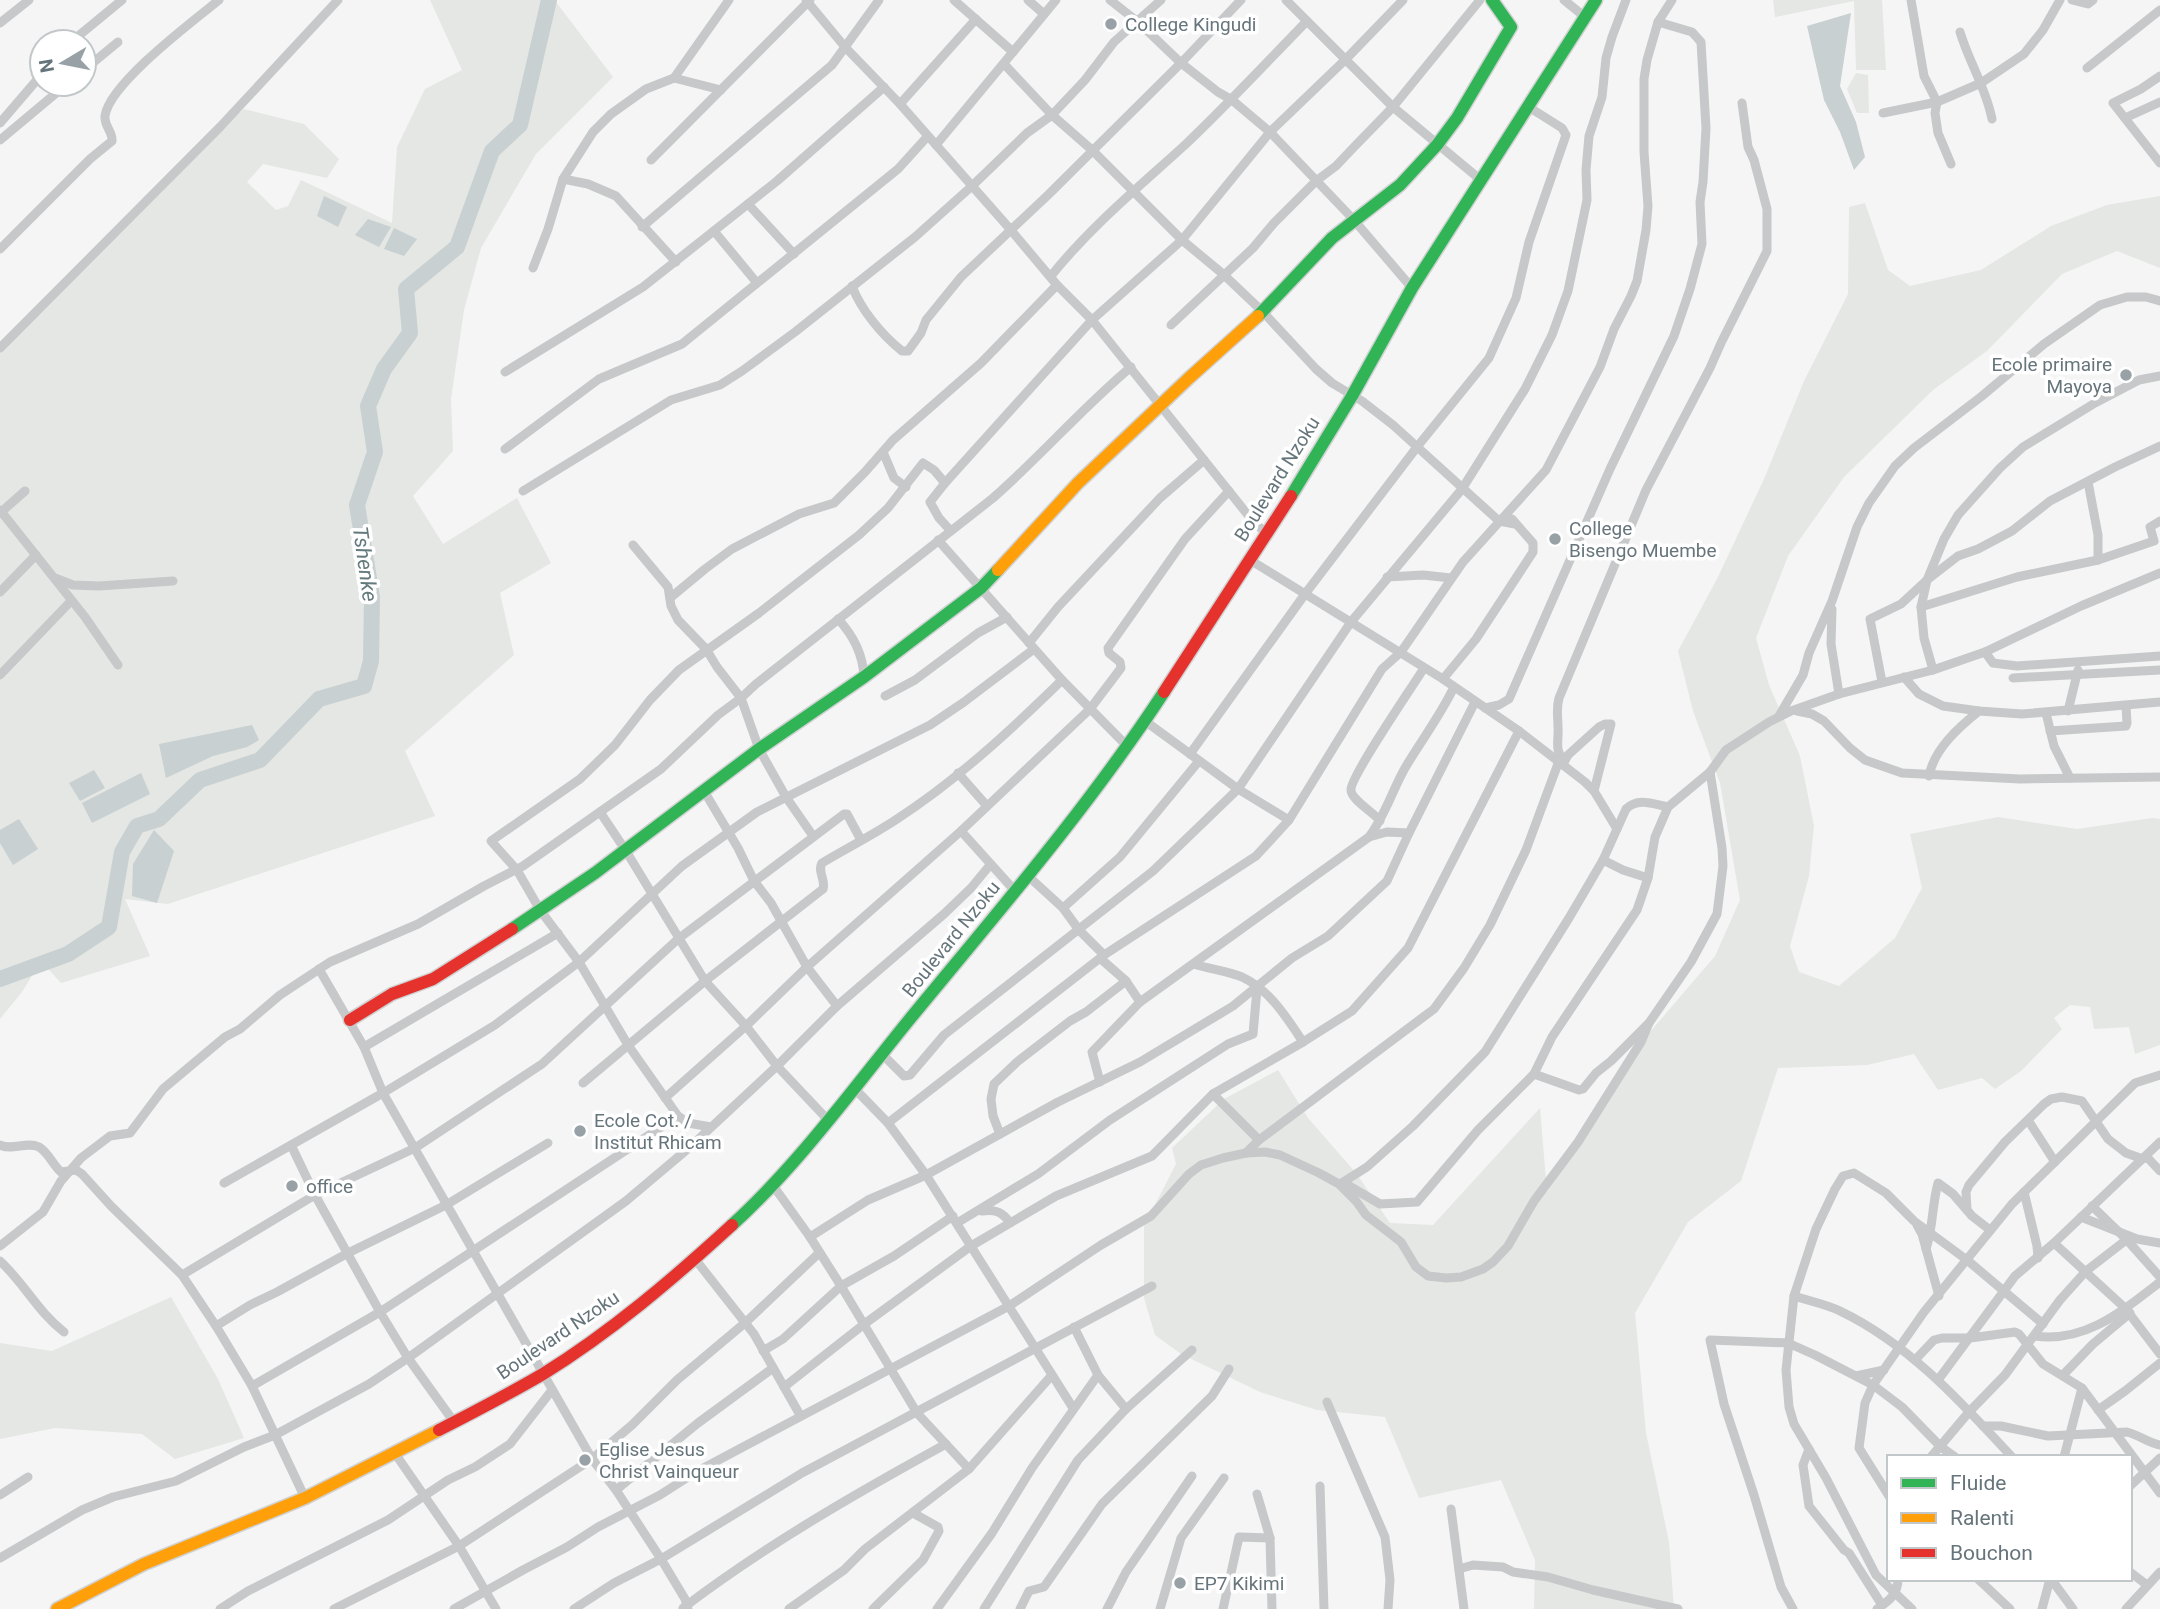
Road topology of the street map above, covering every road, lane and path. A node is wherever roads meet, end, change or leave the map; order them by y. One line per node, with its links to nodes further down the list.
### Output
1 (29, 0): 33 (street)
2 (122, 0): 34 (street)
3 (219, 0): 83 (street)
4 (338, 0): 96 (street)
5 (729, 0): 45 (street)
6 (879, 0): 37 (street)
7 (954, 0): 29 (street)
8 (1028, 0): 27 (street)
9 (1056, 0): 27 (street)
10 (1110, 0): 31 (street)
11 (1161, 0): 31 (street)
12 (1241, 0): 41 (street)
13 (1286, 0): 30 (street)
14 (1403, 0): 40 (street)
15 (1480, 0): 57 (street)
16 (1492, 0): 67 (street)
17 (1564, 0): 28 (street)
18 (1596, 0): 28 (street, Boulevard Nzoku)
19 (1626, 0): 110 (street)
20 (1672, 0): 32 (street)
21 (1911, 0): 52 (street)
22 (2060, 0): 46 (street)
23 (2073, 0): 25 (street)
24 (808, 1): 37 (street); 48 (street)
25 (2088, 1)
26 (2160, 10): 43 (street)
27 (1044, 14): 38 (street)
28 (1585, 17): 56 (street, Boulevard Nzoku)
29 (976, 19): 38 (street); 55 (street)
30 (1307, 21): 40 (street); 51 (street)
31 (1138, 22): 41 (street); 59 (street)
32 (1658, 22): 115 (street); 167 (street)
33 (0, 23)
34 (88, 28)
35 (1960, 32): 46 (street)
36 (118, 43): 39 (street)
37 (845, 47): 47 (street); 79 (street)
38 (1013, 52): 42 (street)
39 (98, 59)
40 (1346, 59): 57 (street); 63 (street)
41 (1181, 63): 51 (street); 68 (street)
42 (1004, 64): 59 (street); 66 (street)
43 (2087, 68)
44 (2160, 76): 60 (street)
45 (674, 78): 48 (street); 72 (street)
46 (1981, 83): 52 (street); 61 (street)
47 (884, 87): 55 (street); 77 (street)
48 (721, 90): 69 (street)
49 (28, 92): 62 (street)
50 (51, 98): 65 (street)
51 (1232, 100): 63 (street); 76 (street)
52 (1937, 102): 58 (street); 71 (street)
53 (2160, 102): 60 (street)
54 (1742, 103): 181 (street)
55 (900, 104): 64 (street)
56 (1527, 106): 74 (street, Boulevard Nzoku); 103 (street)
57 (1393, 107): 67 (street); 73 (street)
58 (1883, 113)
59 (1052, 115): 68 (street); 75 (street)
60 (2125, 118): 70 (street)
61 (1992, 119)
62 (0, 123)
63 (1270, 132): 73 (street); 82 (street)
64 (927, 137): 66 (street); 84 (street)
65 (0, 140)
66 (936, 145): 75 (street)
67 (1437, 145): 74 (street); 78 (street)
68 (1093, 150): 76 (street); 80 (street)
69 (651, 160)
70 (2160, 163)
71 (1951, 164)
72 (562, 178): 79 (street); 86 (street)
73 (1316, 181): 78 (street); 87 (street)
74 (1482, 181): 91 (street, Boulevard Nzoku)
75 (972, 186): 80 (street); 90 (street)
76 (1134, 192): 82 (street); 88 (street)
77 (748, 204): 81 (street); 84 (street)
78 (1353, 219): 91 (street); 93 (street)
79 (642, 227): 85 (street)
80 (1010, 229): 88 (street); 90 (street)
81 (714, 231): 85 (street); 89 (street)
82 (1182, 240): 87 (street); 94 (street)
83 (0, 249)
84 (794, 254): 89 (street)
85 (676, 262): 98 (street)
86 (533, 268)
87 (1223, 274): 93 (street); 95 (street)
88 (1054, 281): 94 (street); 105 (street)
89 (757, 283): 104 (street)
90 (852, 286): 112 (street)
91 (1412, 288): 100 (street, Boulevard Nzoku)
92 (2160, 301): 137 (street)
93 (1263, 312): 100 (street); 101 (street)
94 (1092, 320): 97 (street); 108 (street)
95 (1171, 325)
96 (0, 348)
97 (1131, 367): 101 (street); 119 (street)
98 (505, 372)
99 (2160, 376): 130 (street)
100 (1352, 396): 103 (street); 120 (street, Boulevard Nzoku)
101 (1161, 405): 106 (street); 132 (street)
102 (2160, 446): 107 (street)
103 (1418, 447): 110 (street); 134 (street)
104 (505, 449)
105 (883, 452): 109 (street); 135 (street)
106 (1205, 460): 113 (street); 142 (street)
107 (2088, 482): 125 (street); 130 (street)
108 (945, 483): 109 (street); 119 (street)
109 (906, 487): 143 (street)
110 (1462, 489): 116 (street); 128 (street)
111 (25, 491): 114 (street)
112 (523, 491)
113 (1229, 491): 120 (street); 168 (street)
114 (0, 511): 123 (street)
115 (1507, 512): 116 (street); 118 (street)
116 (1499, 521): 118 (street); 129 (street)
117 (2160, 521): 125 (street)
118 (1515, 524): 157 (street)
119 (950, 530): 121 (street)
120 (1268, 533): 124 (street, Boulevard Nzoku)
121 (938, 540): 132 (street); 140 (street)
122 (633, 545): 135 (street)
123 (36, 555): 127 (street); 133 (street)
124 (1250, 560): 134 (street); 174 (street, Boulevard Nzoku)
125 (2098, 560): 138 (street)
126 (2160, 573): 145 (street)
127 (53, 577): 131 (street); 136 (street)
128 (1387, 577): 129 (street); 141 (street)
129 (1451, 578): 144 (street)
130 (1927, 580): 138 (street); 159 (street)
131 (173, 581)
132 (981, 588): 139 (street); 154 (street)
133 (0, 592)
134 (1305, 594): 141 (street); 179 (street)
135 (670, 598): 143 (street)
136 (71, 601): 148 (street); 153 (street)
137 (1832, 601): 161 (street); 173 (street)
138 (1921, 607): 150 (street)
139 (1007, 617): 142 (street); 162 (street)
140 (838, 620): 154 (street); 163 (street)
141 (1351, 621): 144 (street); 187 (street)
142 (1032, 646): 158 (street); 190 (street)
143 (706, 649): 163 (street); 206 (street)
144 (1401, 652): 149 (street); 194 (street)
145 (1985, 652): 147 (street); 150 (street)
146 (2160, 656): 147 (street)
147 (2081, 662): 152 (street)
148 (118, 665)
149 (1424, 668): 157 (street); 195 (street)
150 (1933, 670): 155 (street)
151 (2160, 670): 152 (street)
152 (2077, 673): 156 (street); 171 (street)
153 (0, 675)
154 (864, 677): 178 (street)
155 (1904, 677): 159 (street); 170 (street)
156 (2013, 677)
157 (1443, 679): 160 (street)
158 (1062, 680): 168 (street); 183 (street)
159 (1882, 682): 161 (street)
160 (1454, 687): 164 (street); 195 (street)
161 (1839, 694): 169 (street)
162 (885, 696)
163 (741, 698): 178 (street); 193 (street)
164 (1475, 702): 167 (street); 199 (street)
165 (2160, 702): 166 (street)
166 (2126, 706): 171 (street); 176 (street)
167 (1485, 708): 175 (street)
168 (1090, 709): 177 (street); 191 (street)
169 (1791, 711): 173 (street); 184 (street)
170 (1979, 711): 172 (street); 184 (street)
171 (2068, 711): 172 (street)
172 (2046, 713): 176 (street)
173 (1779, 717): 182 (street)
174 (1145, 721): 177 (street, Boulevard Nzoku); 179 (street)
175 (1519, 731): 181 (street); 232 (street)
176 (2050, 731): 186 (street)
177 (1126, 746): 207 (street, Boulevard Nzoku)
178 (759, 749): 188 (street); 190 (street)
179 (1190, 754): 180 (street)
180 (1199, 761): 187 (street); 212 (street)
181 (1562, 762): 189 (street); 189 (street); 254 (street)
182 (1710, 772): 192 (street); 230 (street)
183 (958, 773): 191 (street); 202 (street)
184 (1929, 776): 186 (street)
185 (2160, 777): 186 (street)
186 (2070, 778)
187 (1238, 789): 194 (street); 215 (street)
188 (704, 791): 198 (street); 203 (street)
189 (1594, 791): 196 (street)
190 (786, 797): 198 (street); 200 (street)
191 (987, 806): 197 (street)
192 (1668, 807): 196 (street); 208 (street)
193 (600, 812): 203 (street); 206 (street)
194 (1289, 820): 218 (street)
195 (1380, 821): 201 (street)
196 (1617, 829): 204 (street)
197 (961, 831): 205 (street); 221 (street)
198 (729, 833): 209 (street); 211 (street)
199 (1409, 833): 201 (street); 225 (street)
200 (813, 836): 202 (street); 209 (street)
201 (1369, 837): 220 (street)
202 (861, 840): 214 (street)
203 (626, 850): 211 (street); 213 (street)
204 (1602, 860): 208 (street); 267 (street)
205 (990, 865): 210 (street); 227 (street)
206 (517, 870): 213 (street); 222 (street)
207 (1028, 876): 210 (street, Boulevard Nzoku); 212 (street)
208 (1648, 878): 237 (street)
209 (754, 881): 214 (street); 217 (street)
210 (1015, 891): 235 (street, Boulevard Nzoku)
211 (652, 892): 217 (street); 219 (street)
212 (1063, 908): 215 (street)
213 (540, 910): 216 (street); 229 (street)
214 (781, 922): 221 (street); 223 (street)
215 (1079, 930): 218 (street); 235 (street)
216 (558, 933): 219 (street); 234 (street)
217 (678, 939): 223 (street); 228 (street)
218 (1103, 957): 224 (street); 251 (street)
219 (579, 962): 228 (street); 244 (street)
220 (1194, 964): 225 (street); 226 (street)
221 (807, 967): 227 (street); 231 (street)
222 (319, 969): 229 (street); 263 (street)
223 (705, 981): 231 (street); 233 (street)
224 (1126, 981): 226 (street); 253 (street)
225 (1257, 988): 232 (street); 240 (street); 274 (street)
226 (1140, 1002): 240 (street)
227 (837, 1006): 236 (street)
228 (604, 1008): 233 (street); 259 (street)
229 (350, 1020): 234 (street)
230 (1649, 1023): 237 (street); 267 (street)
231 (746, 1026): 236 (street); 246 (street)
232 (1303, 1042): 245 (street)
233 (628, 1045): 241 (street); 246 (street)
234 (364, 1047): 244 (street)
235 (882, 1054): 243 (street, Boulevard Nzoku)
236 (777, 1066): 248 (street); 252 (street)
237 (1534, 1074): 267 (street)
238 (2160, 1075): 239 (street)
239 (2148, 1079): 242 (street); 250 (street)
240 (1100, 1082): 253 (street)
241 (583, 1083)
242 (2160, 1083)
243 (854, 1088): 248 (street, Boulevard Nzoku); 251 (street)
244 (383, 1093): 258 (street); 259 (street)
245 (1213, 1094): 254 (street); 278 (street)
246 (665, 1098): 247 (street)
247 (678, 1116): 252 (street); 289 (street)
248 (827, 1119): 268 (street, Boulevard Nzoku)
249 (2028, 1120): 250 (street); 262 (street); 273 (street)
250 (2096, 1122): 261 (street); 262 (street)
251 (888, 1123): 265 (street)
252 (711, 1127): 302 (street)
253 (1000, 1134): 265 (street)
254 (1259, 1140): 260 (street)
255 (2160, 1142): 261 (street)
256 (548, 1143): 271 (street)
257 (0, 1145): 263 (street)
258 (291, 1145): 266 (street); 270 (street)
259 (415, 1148): 270 (street); 271 (street)
260 (1247, 1153): 267 (street); 305 (street)
261 (2144, 1157): 264 (street); 272 (street)
262 (2055, 1163): 269 (street)
263 (70, 1170): 286 (street); 297 (street)
264 (2160, 1171)
265 (926, 1175): 276 (street); 282 (street)
266 (223, 1183)
267 (1341, 1183)
268 (772, 1184): 282 (street); 293 (street, Boulevard Nzoku)
269 (2024, 1192): 279 (street); 292 (street)
270 (315, 1195): 290 (street); 297 (street)
271 (446, 1205): 289 (street); 290 (street)
272 (2092, 1206): 275 (street); 280 (street)
273 (1967, 1210): 279 (street); 281 (street)
274 (975, 1213): 276 (street); 278 (street)
275 (2081, 1217): 280 (street); 284 (street)
276 (955, 1219): 287 (street); 299 (street)
277 (1914, 1221): 281 (street); 288 (street); 303 (street)
278 (1010, 1223): 287 (street)
279 (1990, 1230): 294 (street)
280 (2118, 1232): 283 (street)
281 (1931, 1233): 288 (street); 294 (street)
282 (810, 1237): 291 (street)
283 (2128, 1238): 285 (street); 296 (street); 298 (street)
284 (2054, 1243): 292 (street); 296 (street)
285 (2160, 1243)
286 (0, 1245)
287 (971, 1246): 305 (street); 310 (street)
288 (1926, 1249): 304 (street)
289 (473, 1252): 302 (street); 307 (street)
290 (348, 1253): 307 (street); 311 (street)
291 (819, 1253): 299 (street); 308 (street)
292 (2038, 1258): 301 (street)
293 (695, 1259): 308 (street); 329 (street, Boulevard Nzoku)
294 (1967, 1259): 301 (street); 304 (street)
295 (0, 1261): 313 (street)
296 (2086, 1271): 306 (street); 309 (street)
297 (182, 1275): 311 (street)
298 (2160, 1279): 306 (street)
299 (841, 1286): 310 (street); 320 (street)
300 (1152, 1286): 312 (street)
301 (2004, 1291): 309 (street); 314 (street)
302 (497, 1294): 322 (street); 329 (street)
303 (1794, 1296): 316 (street); 318 (street)
304 (1939, 1296): 318 (street)
305 (1009, 1306): 317 (street); 326 (street)
306 (2127, 1311): 315 (street); 321 (street); 333 (street)
307 (380, 1312): 322 (street); 336 (street)
308 (746, 1322): 320 (street); 362 (street)
309 (2043, 1324): 315 (street)
310 (863, 1325): 326 (street); 337 (street)
311 (216, 1326): 336 (street)
312 (1074, 1327): 317 (street); 331 (street)
313 (64, 1332)
314 (1970, 1338): 315 (street); 323 (street); 334 (street)
315 (2032, 1340): 333 (street); 344 (street)
316 (1788, 1343): 332 (street); 354 (street); 415 (street)
317 (1035, 1348): 330 (street); 345 (street)
318 (1899, 1348): 323 (street); 328 (street)
319 (1192, 1350): 342 (street)
320 (763, 1351): 325 (street)
321 (2160, 1354)
322 (408, 1358): 347 (street); 351 (street)
323 (1915, 1360): 334 (street)
324 (2160, 1363): 343 (street)
325 (773, 1368): 337 (street); 370 (street)
326 (890, 1368): 345 (street); 346 (street)
327 (1230, 1369): 406 (street)
328 (1884, 1370): 332 (street); 335 (street)
329 (542, 1374): 339 (street); 347 (street, Boulevard Nzoku)
330 (1052, 1375): 341 (street); 363 (street)
331 (1098, 1375): 341 (street); 342 (street)
332 (1856, 1376): 335 (street)
333 (2063, 1376): 338 (street)
334 (1938, 1380): 344 (street)
335 (1872, 1385): 356 (street); 371 (street)
336 (252, 1386): 351 (street)
337 (784, 1387): 346 (street)
338 (2082, 1388): 343 (street); 350 (street)
339 (552, 1390): 362 (street); 375 (street)
340 (1327, 1402): 412 (street)
341 (1073, 1408): 404 (street)
342 (1126, 1409): 405 (street)
343 (2098, 1410): 349 (street)
344 (1969, 1412): 348 (street); 356 (street)
345 (916, 1413): 352 (street); 383 (street)
346 (800, 1415): 378 (street)
347 (454, 1422): 355 (street, Boulevard Nzoku)
348 (1983, 1426): 350 (street); 357 (street)
349 (2115, 1433): 350 (street); 353 (street); 359 (street)
350 (2071, 1434): 358 (street)
351 (275, 1435): 376 (street); 382 (street)
352 (946, 1444): 363 (street); 395 (street)
353 (2160, 1445)
354 (1809, 1449): 393 (street); 394 (street)
355 (394, 1452): 375 (street); 376 (street, Boulevard Nzoku)
356 (1948, 1453)
357 (2010, 1455)
358 (2065, 1455)
359 (2131, 1455)
360 (2132, 1457): 364 (street)
361 (2160, 1458): 364 (street)
362 (592, 1459): 370 (street); 381 (street)
363 (969, 1469): 379 (street)
364 (2144, 1474): 368 (street); 372 (street)
365 (1192, 1476): 407 (street)
366 (28, 1477): 374 (street)
367 (1224, 1478): 408 (street)
368 (2132, 1484)
369 (1320, 1486): 411 (street)
370 (616, 1490): 378 (street)
371 (1887, 1493)
372 (2160, 1493)
373 (1257, 1494): 380 (street)
374 (0, 1495)
375 (424, 1496): 381 (street); 397 (street)
376 (305, 1497): 396 (street, Boulevard Nzoku)
377 (1451, 1509): 384 (street)
378 (630, 1512): 383 (street); 392 (street)
379 (913, 1513): 402 (street); 403 (street)
380 (1270, 1538): 409 (street); 410 (street)
381 (458, 1546): 392 (street); 398 (street)
382 (0, 1558)
383 (661, 1559): 395 (street); 401 (street)
384 (1459, 1569): 413 (street); 414 (street)
385 (2160, 1572): 391 (street)
386 (2132, 1574): 391 (street)
387 (1898, 1581): 393 (street)
388 (1980, 1581): 417 (street)
389 (2050, 1581): 418 (street)
390 (2052, 1581): 419 (street)
391 (2147, 1585): 420 (street)
392 (485, 1593): 399 (street); 400 (street)
393 (1896, 1594): 394 (street); 416 (street)
394 (1880, 1607)
395 (685, 1608)
396 (57, 1609)
397 (220, 1609)
398 (334, 1609)
399 (454, 1609)
400 (496, 1609)
401 (574, 1609)
402 (789, 1609)
403 (873, 1609)
404 (937, 1609)
405 (984, 1609)
406 (1020, 1609)
407 (1107, 1609)
408 (1160, 1609)
409 (1223, 1609)
410 (1272, 1609)
411 (1324, 1609)
412 (1388, 1609)
413 (1464, 1609)
414 (1678, 1609)
415 (1793, 1609)
416 (1912, 1609)
417 (2010, 1609)
418 (2042, 1609)
419 (2073, 1609)
420 (2126, 1609)

